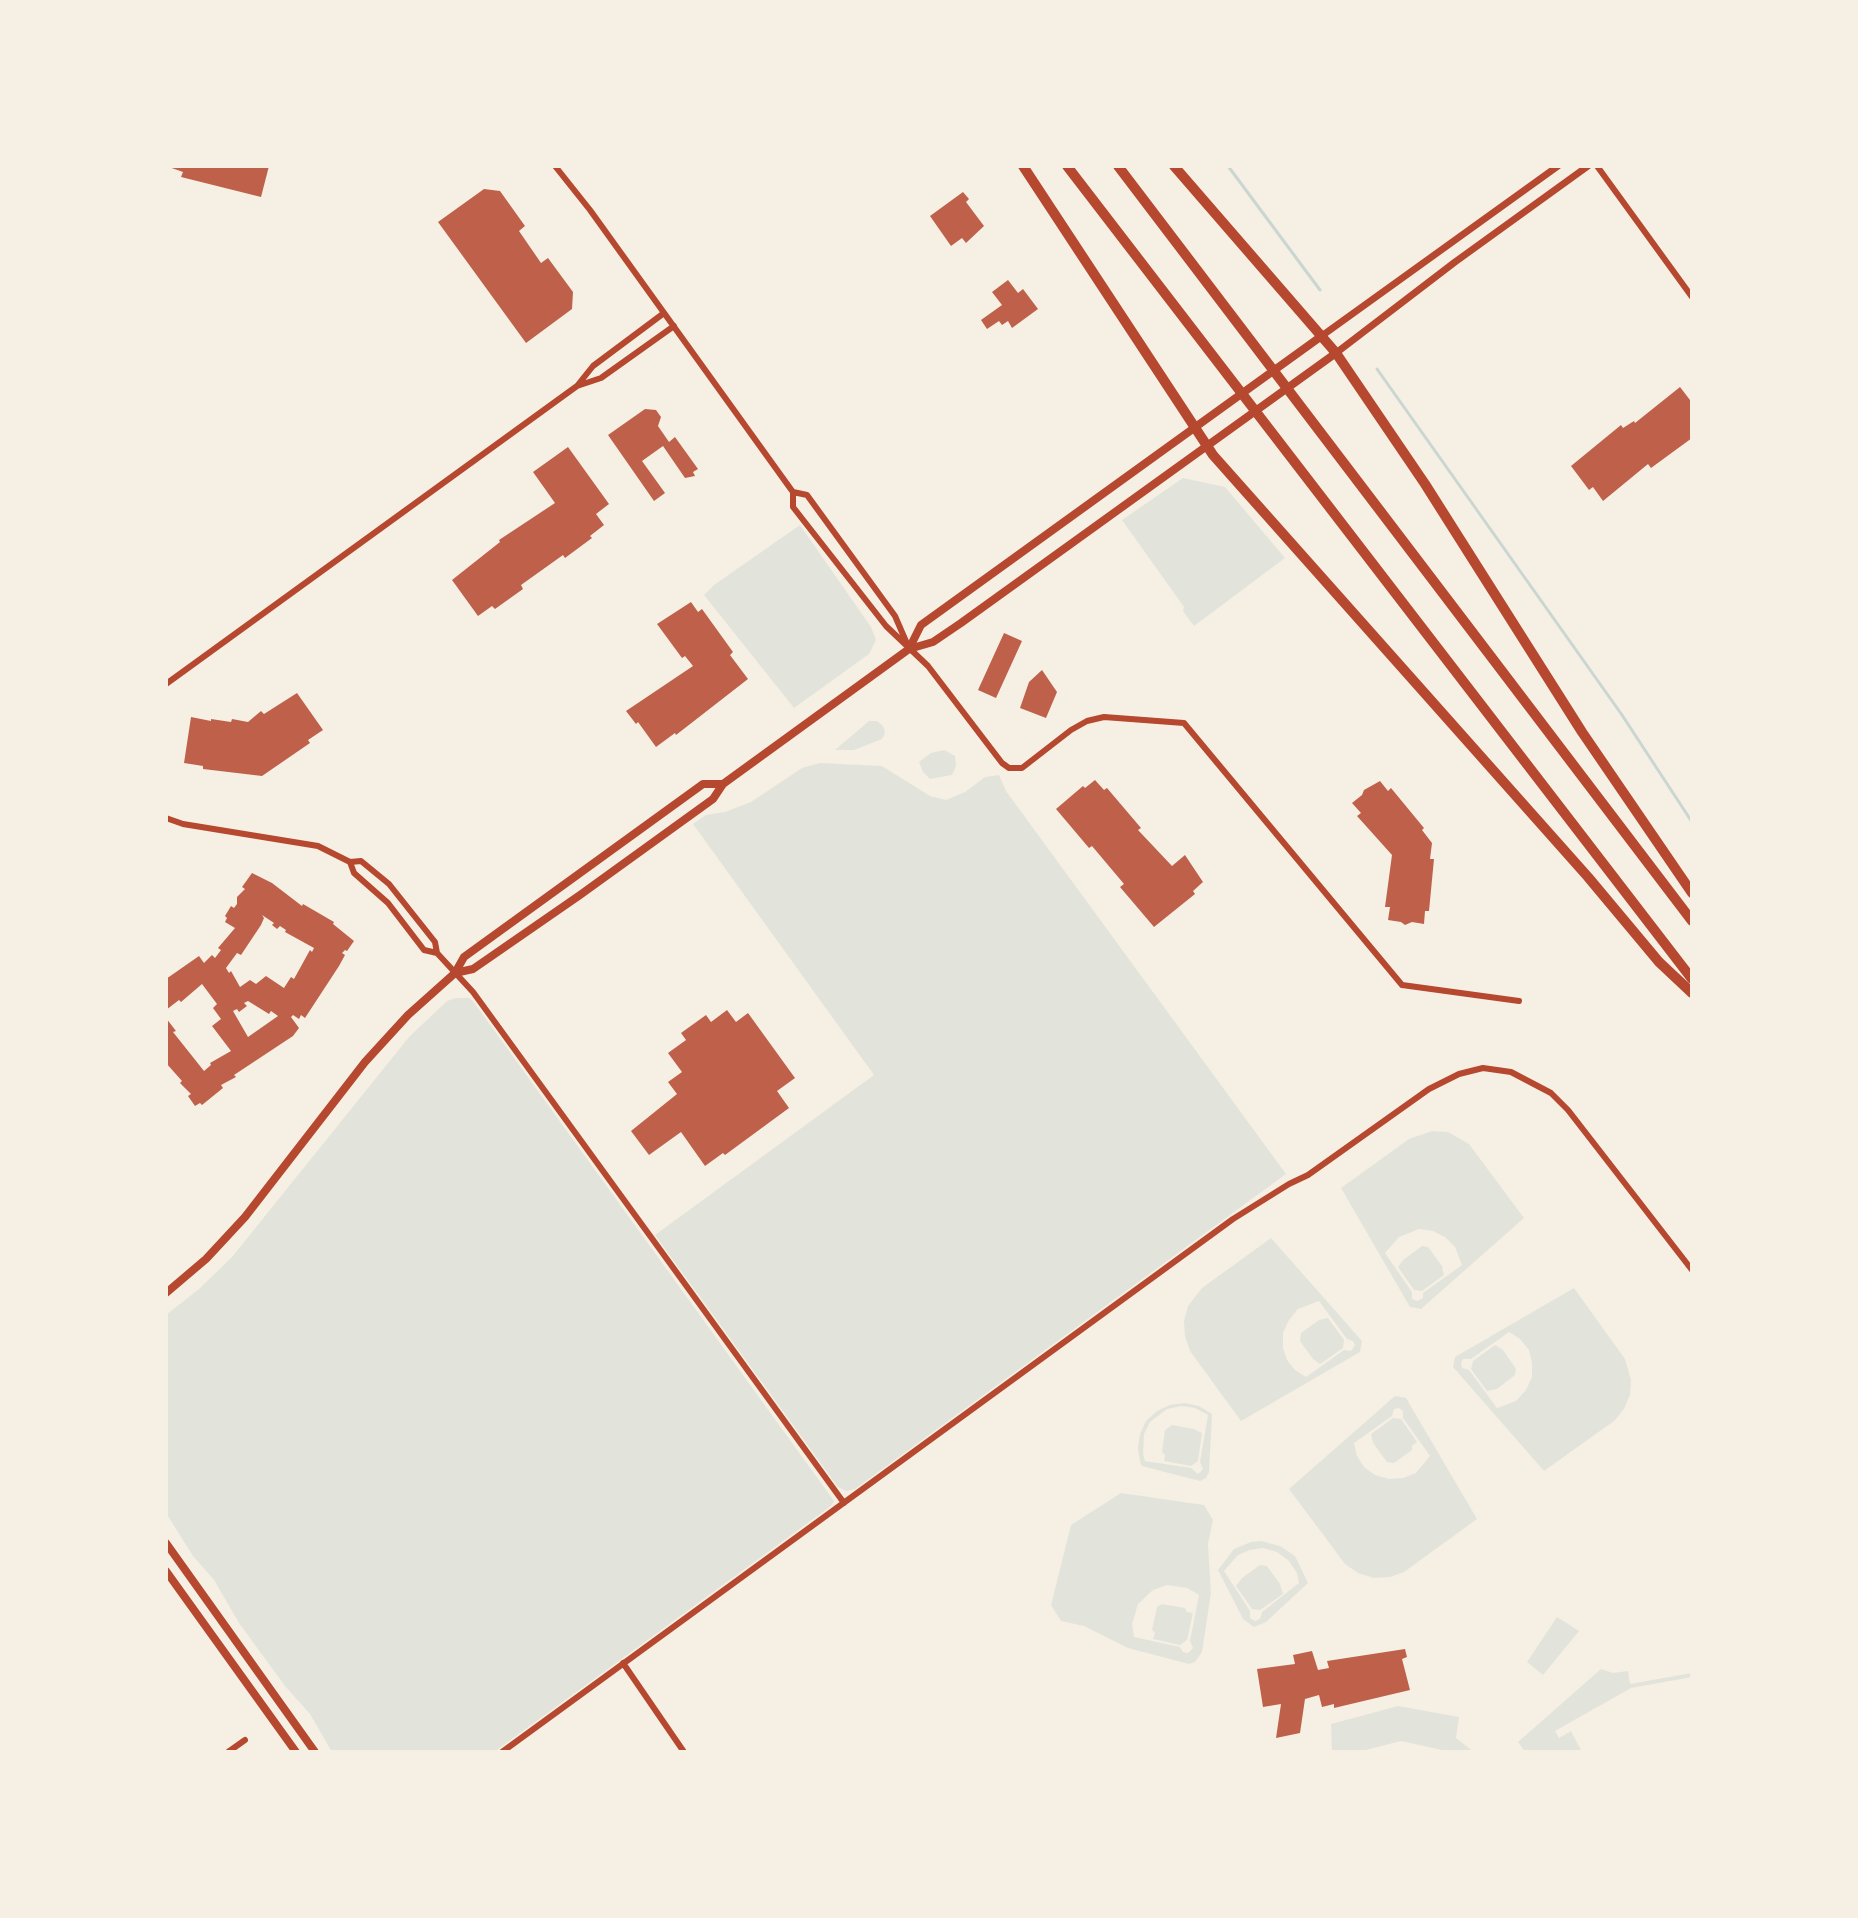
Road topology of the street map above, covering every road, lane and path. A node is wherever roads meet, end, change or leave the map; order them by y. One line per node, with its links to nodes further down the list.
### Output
1 (555, 166): 10 (street)
2 (1023, 166): 15 (highway)
3 (1067, 166): 27 (highway)
4 (1118, 166): 24 (highway)
5 (1174, 166): 12 (highway)
6 (1558, 166): 12 (street)
7 (1588, 166): 13 (street)
8 (1597, 166): 9 (street)
9 (1692, 297)
10 (664, 313): 11 (street); 14 (street)
11 (671, 323): 14 (street); 17 (street)
12 (1323, 335): 13 (highway); 15 (main road)
13 (1336, 353): 16 (main road); 23 (highway)
14 (577, 386): 19 (street)
15 (1194, 428): 16 (highway); 18 (main road)
16 (1206, 446): 18 (main road); 28 (highway)
17 (793, 492): 18 (street); 18 (street)
18 (909, 649): 20 (main road); 29 (street)
19 (166, 684)
20 (723, 784): 26 (main road); 26 (main road)
21 (166, 818): 22 (street)
22 (350, 862): 25 (street); 25 (street)
23 (1692, 893)
24 (1692, 921)
25 (437, 953): 26 (street)
26 (455, 973): 31 (main road); 32 (street)
27 (1692, 979)
28 (1692, 993)
29 (1519, 1001)
30 (1692, 1270): 32 (street)
31 (166, 1293)
32 (844, 1503): 35 (street)
33 (166, 1543): 39 (main road)
34 (166, 1571): 38 (main road)
35 (623, 1663): 40 (street); 41 (street)
36 (245, 1740): 37 (street)
37 (228, 1752)
38 (296, 1752)
39 (315, 1752)
40 (502, 1752)
41 (684, 1752)

